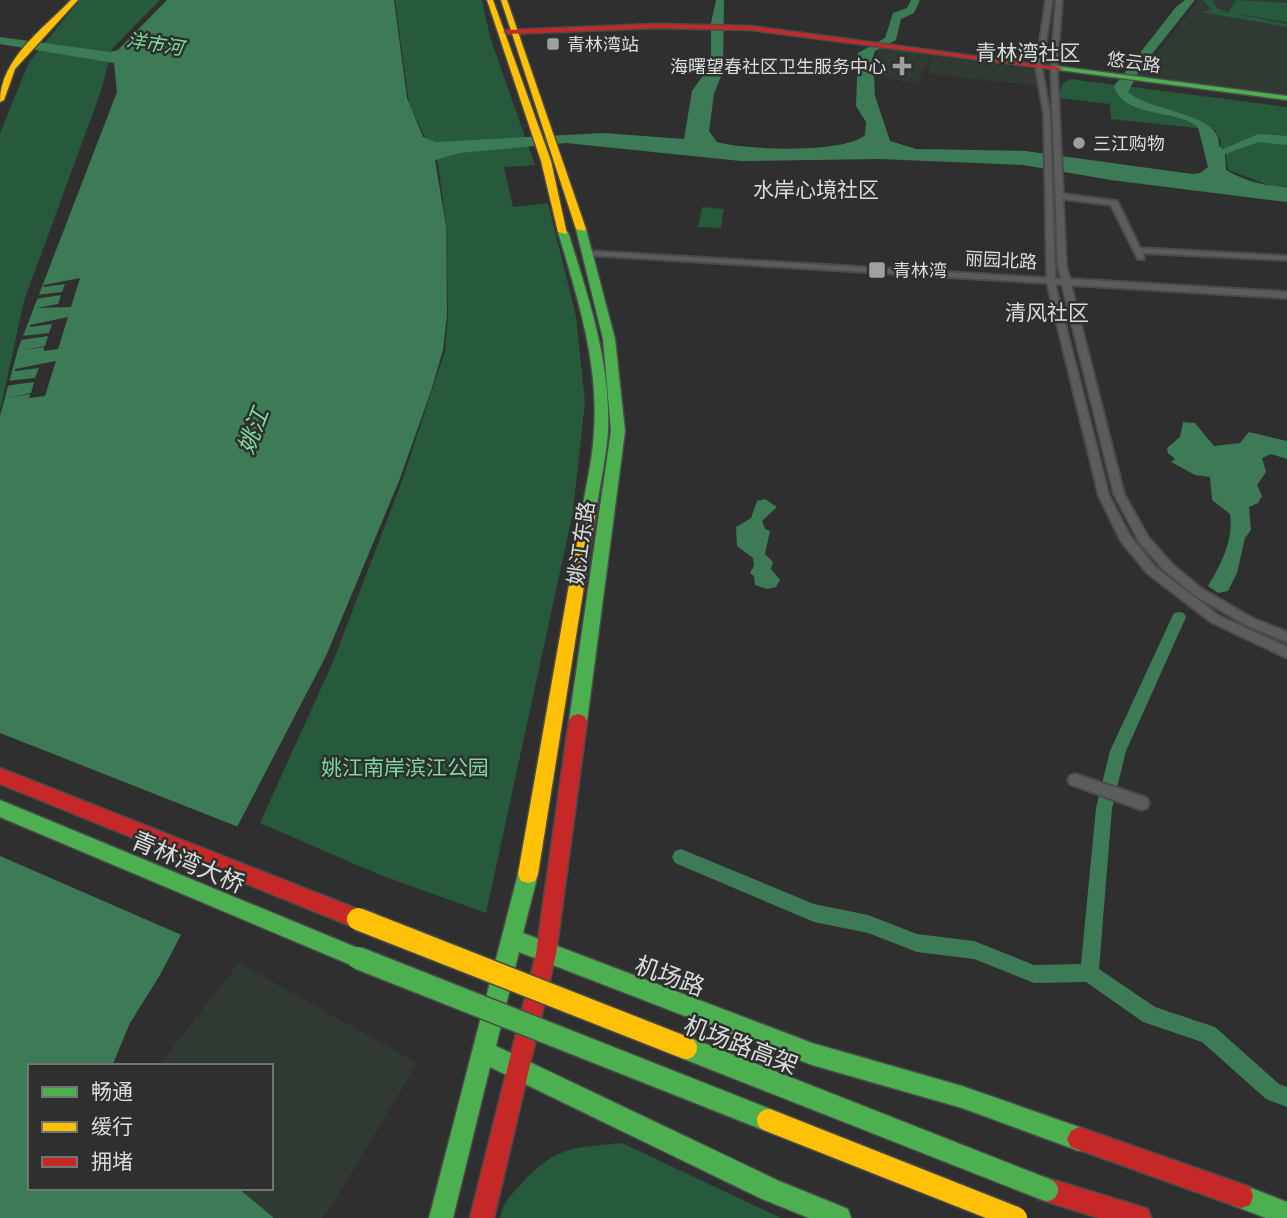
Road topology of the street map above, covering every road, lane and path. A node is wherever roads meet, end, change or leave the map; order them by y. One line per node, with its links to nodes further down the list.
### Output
1 (67, 0): 8 (main road)
2 (75, 0): 8 (main road)
3 (490, 0): 7 (main road, 姚江东路)
4 (505, 0): 7 (main road, 姚江东路)
5 (1049, 0): 9 (street)
6 (1059, 0): 9 (street)
7 (508, 32): 9 (main road, 悠云路); 13 (main road, 姚江东路)
8 (30, 44): 10 (main road)
9 (1047, 69): 12 (main road, 悠云路); 14 (street); 14 (street)
10 (4, 71): 11 (main road)
11 (0, 100)
12 (1287, 100)
13 (545, 137): 17 (main road, 姚江东路); 30 (main road, 姚江东路)
14 (1053, 170): 15 (street); 19 (street)
15 (1060, 196): 16 (street); 20 (street)
16 (1139, 254): 18 (street)
17 (588, 256): 19 (street, 丽园北路); 31 (main road, 姚江东路)
18 (1287, 258)
19 (1051, 282): 20 (street, 丽园北路); 24 (street)
20 (1067, 283): 21 (street, 丽园北路); 22 (street, 丽园北路); 23 (street)
21 (1287, 295)
22 (1287, 302)
23 (1287, 637)
24 (1287, 653)
25 (0, 776): 29 (main road, 青林湾大桥)
26 (1074, 780): 27 (street)
27 (1142, 803)
28 (0, 808): 39 (main road, 青林湾大桥, bridge)
29 (358, 919): 34 (main road, 机场路高架, bridge)
30 (513, 939): 31 (main road, 机场路); 32 (main road, 姚江东路)
31 (546, 954): 33 (main road, 姚江东路); 35 (main road, 机场路)
32 (484, 1052): 33 (main road); 36 (main road, 姚江东路)
33 (520, 1070): 37 (main road, 姚江东路); 38 (main road)
34 (1047, 1190): 40 (main road, 机场路高架); 41 (main road)
35 (1287, 1214)
36 (441, 1218)
37 (482, 1218)
38 (839, 1218)
39 (1016, 1218)
40 (1106, 1218)
41 (1139, 1218)

